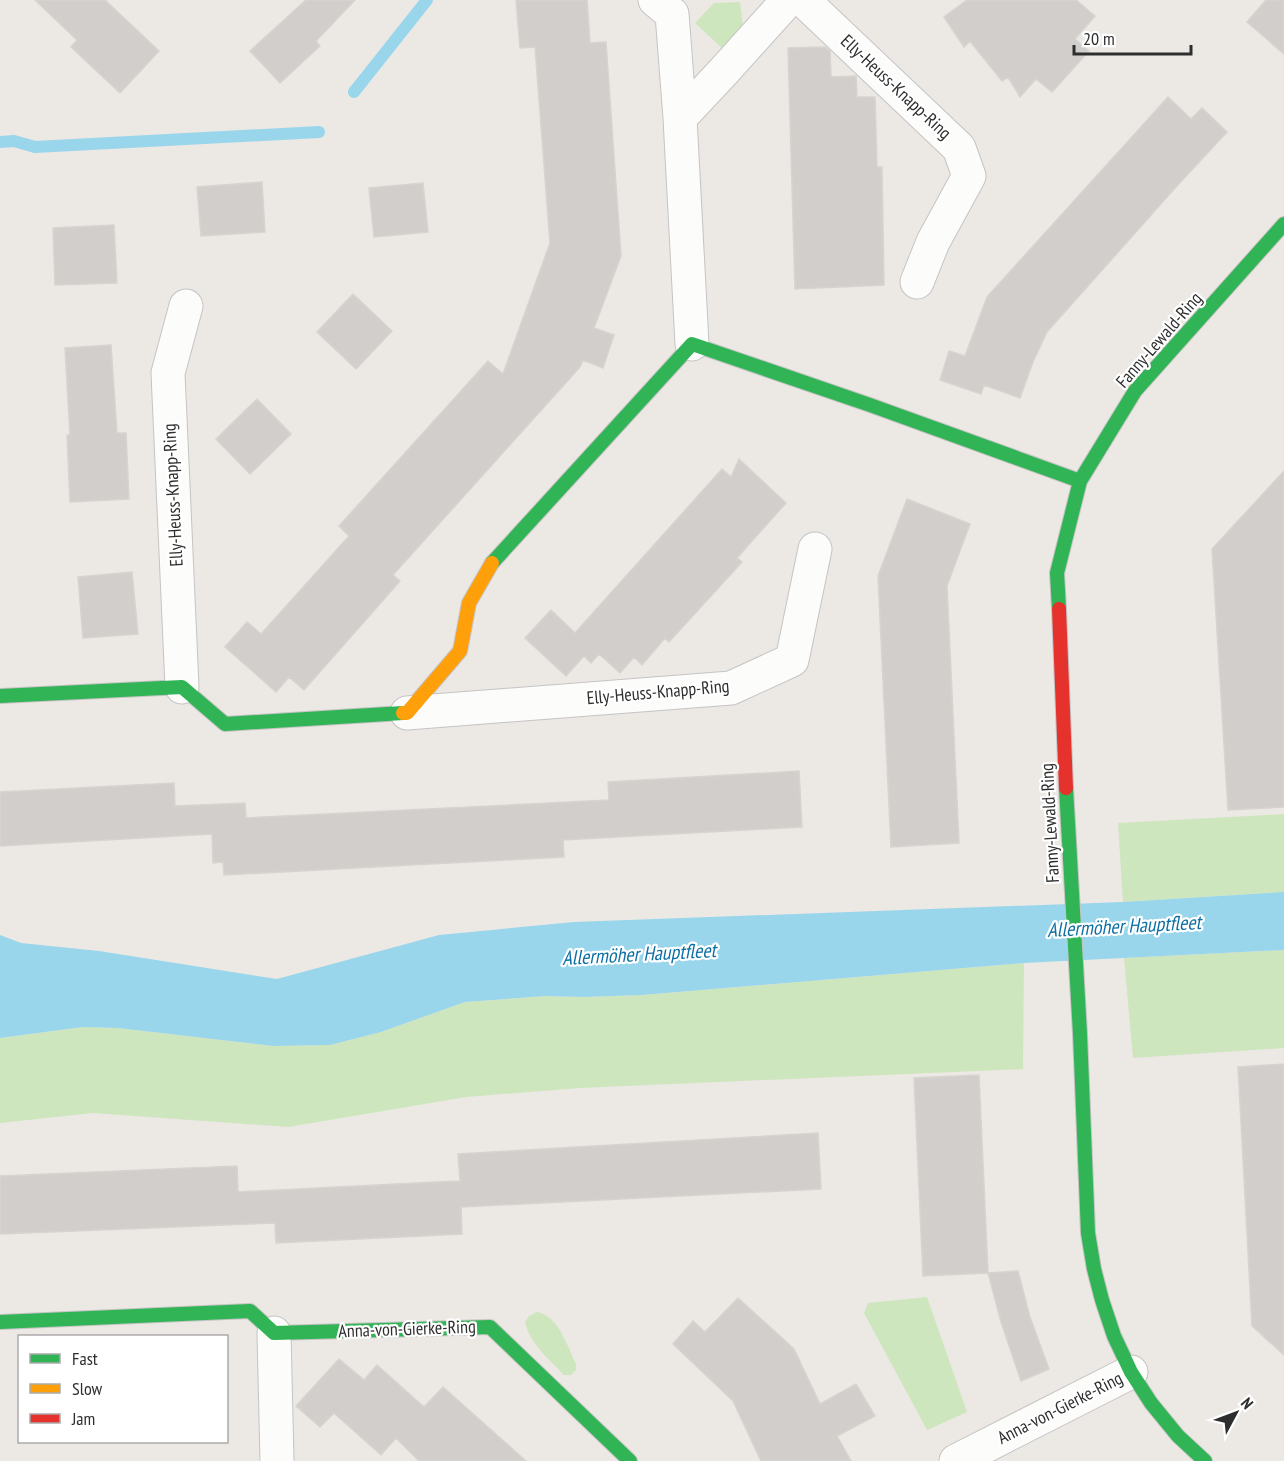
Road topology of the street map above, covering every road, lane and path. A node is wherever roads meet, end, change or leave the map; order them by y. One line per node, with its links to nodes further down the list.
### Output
1 (788, 0): 4 (street)
2 (803, 0): 6 (street, Elly-Heuss-Knapp-Ring)
3 (671, 5): 4 (street)
4 (680, 118): 8 (street)
5 (1284, 224): 9 (street, Fanny-Lewald-Ring)
6 (917, 282)
7 (186, 306): 11 (street, Elly-Heuss-Knapp-Ring)
8 (692, 344): 9 (street); 13 (street)
9 (1080, 481): 16 (street, Fanny-Lewald-Ring)
10 (815, 549): 13 (street, Elly-Heuss-Knapp-Ring)
11 (182, 687): 12 (street); 13 (street, Elly-Heuss-Knapp-Ring)
12 (0, 696)
13 (407, 713)
14 (0, 1322): 15 (street)
15 (274, 1333): 17 (street); 18 (street, Anna-von-Gierke-Ring)
16 (1131, 1372): 19 (street, Anna-von-Gierke-Ring); 20 (street, Fanny-Lewald-Ring)
17 (277, 1461)
18 (630, 1461)
19 (956, 1461)
20 (1205, 1461)

